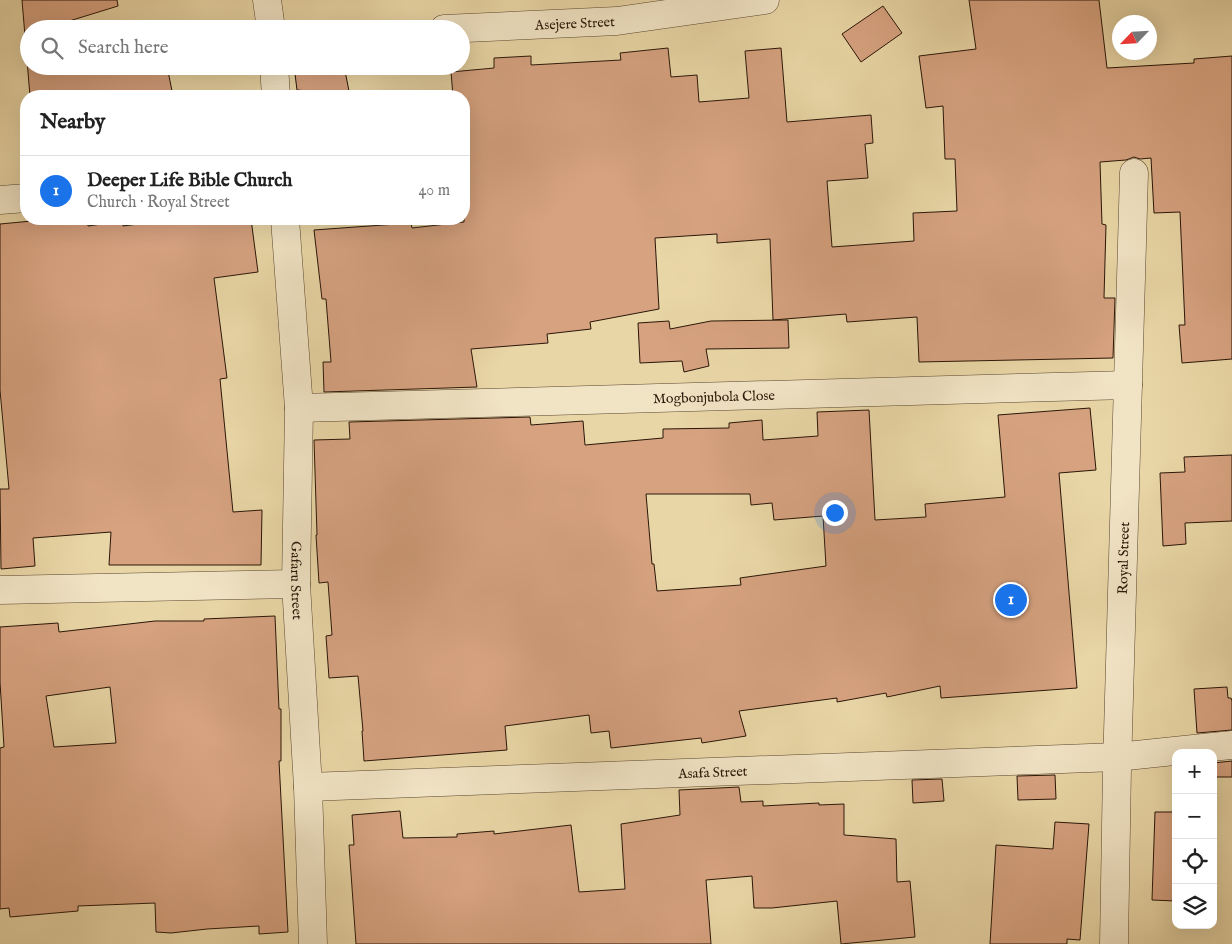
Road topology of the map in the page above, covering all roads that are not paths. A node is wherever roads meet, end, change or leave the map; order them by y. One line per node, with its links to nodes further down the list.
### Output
1 (267, 0): 3 (street)
2 (765, 0): 4 (street, Asejere Street)
3 (270, 20)
4 (470, 28)
5 (275, 75): 6 (street)
6 (276, 90)
7 (1134, 173): 11 (street, Royal Street)
8 (20, 198): 9 (street)
9 (0, 200)
10 (285, 225): 12 (street, Gafaru Street)
11 (1128, 385): 12 (street, Mogbonjubola Close); 16 (street, Royal Street)
12 (299, 408): 13 (street, Gafaru Street)
13 (296, 584): 14 (street); 17 (street, Gafaru Street)
14 (0, 590)
15 (1232, 745): 16 (street, Asafa Street)
16 (1117, 757): 17 (street, Asafa Street); 19 (street, Royal Street)
17 (308, 787): 18 (street, Gafaru Street)
18 (313, 944)
19 (1114, 944)

